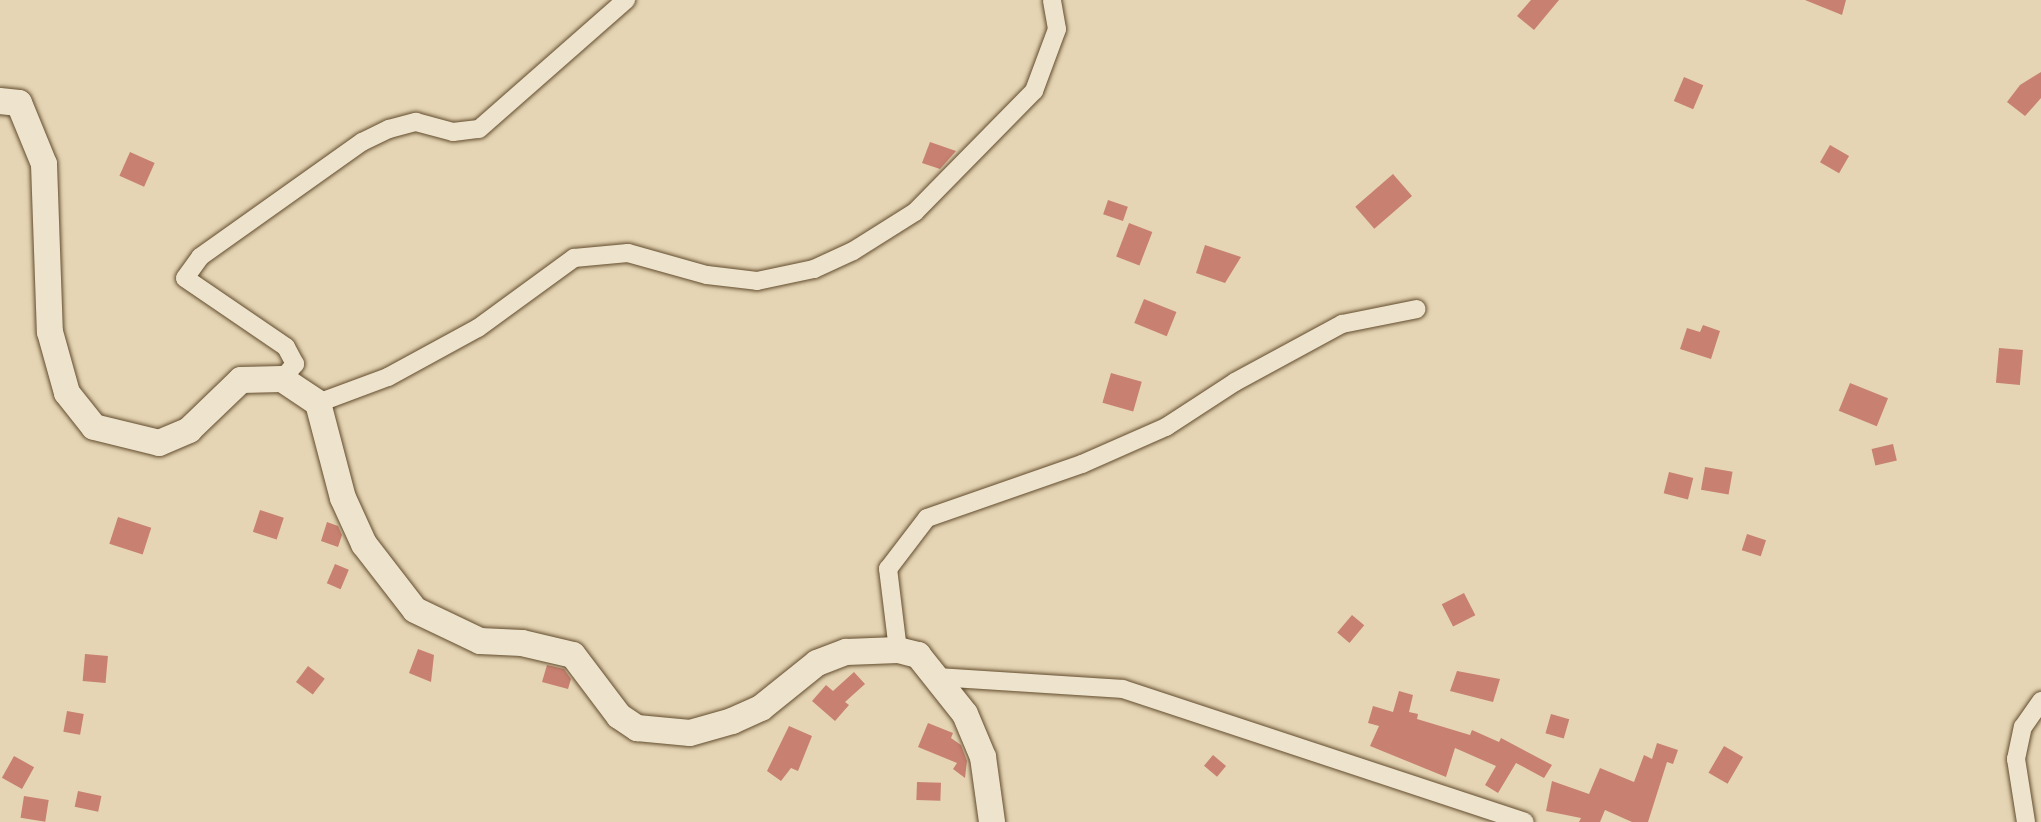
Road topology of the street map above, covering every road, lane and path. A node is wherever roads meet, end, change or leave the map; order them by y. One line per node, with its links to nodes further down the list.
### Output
1 (626, 0): 5 (street)
2 (1052, 0): 6 (street)
3 (0, 101): 5 (main road)
4 (1417, 309): 7 (street)
5 (282, 379): 6 (main road)
6 (318, 403): 7 (main road)
7 (898, 650): 8 (main road)
8 (938, 677): 10 (main road); 11 (street)
9 (2041, 701): 12 (street)
10 (992, 822)
11 (1525, 822)
12 (2026, 822)

